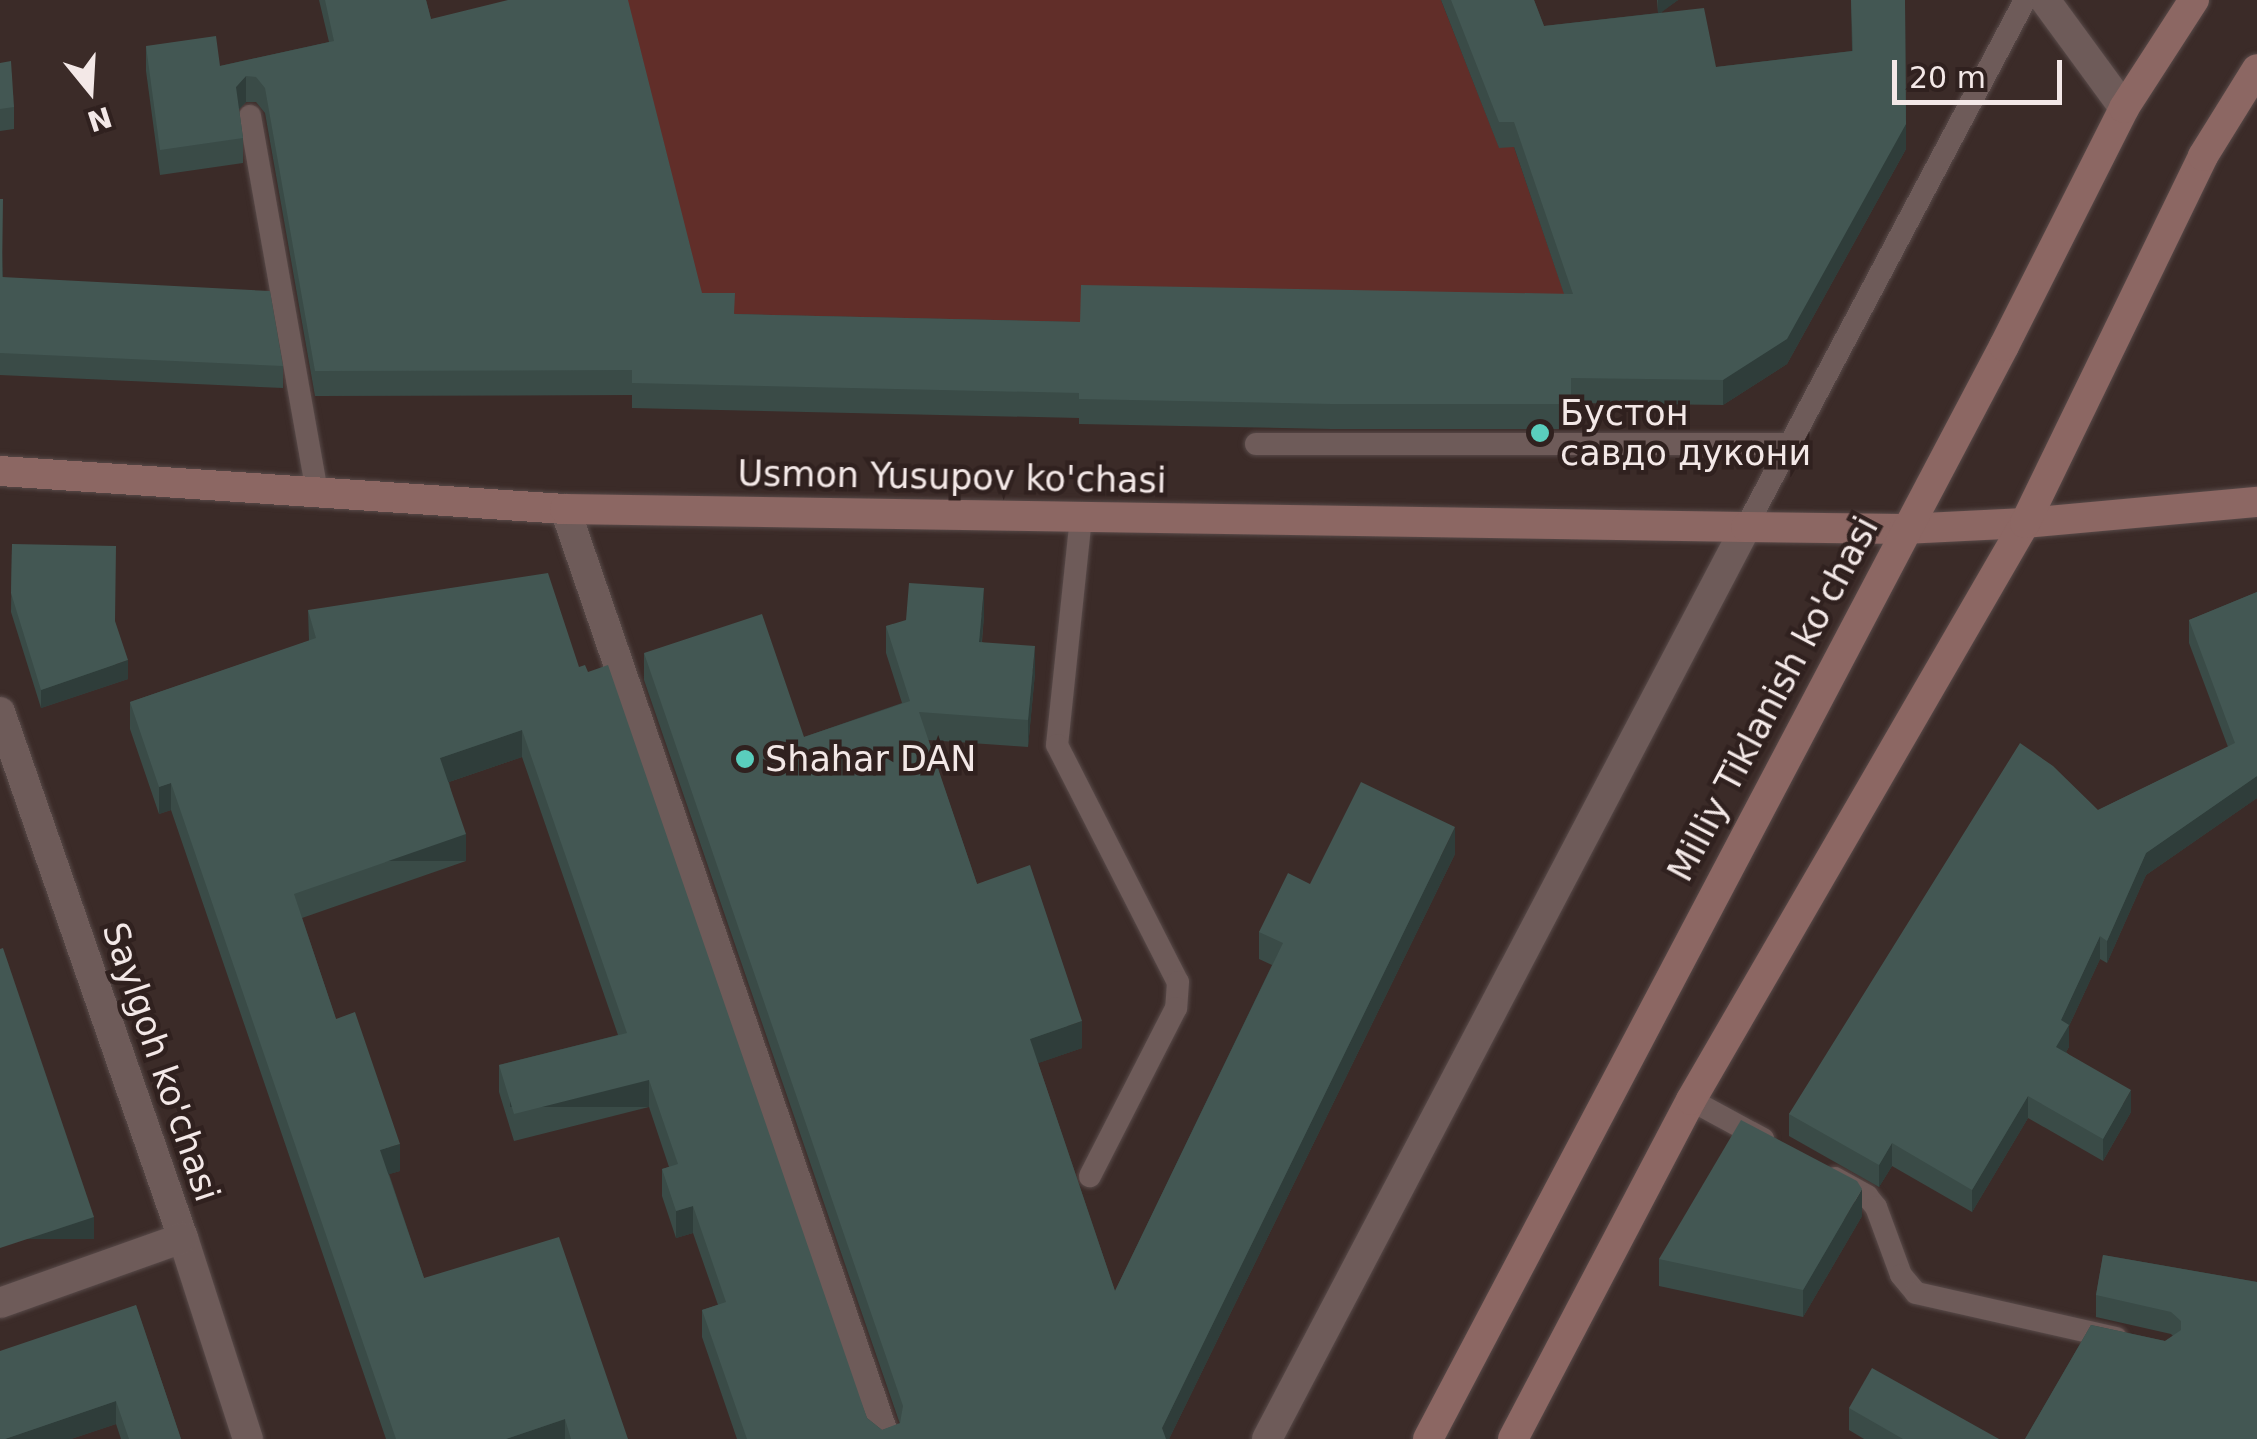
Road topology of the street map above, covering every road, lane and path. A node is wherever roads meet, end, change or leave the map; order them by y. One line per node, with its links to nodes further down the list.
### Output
1 (2025, 0): 8 (lane)
2 (2045, 0): 5 (street)
3 (2194, 0): 5 (main road, Milliy Tiklanish ko'chasi)
4 (2257, 69): 14 (main road)
5 (2124, 108): 16 (main road, Milliy Tiklanish ko'chasi)
6 (250, 116): 10 (lane)
7 (1256, 444): 8 (lane)
8 (1792, 444): 15 (lane)
9 (0, 472): 10 (main road, Usmon Yusupov ko'chasi)
10 (317, 493): 12 (main road, Usmon Yusupov ko'chasi)
11 (2257, 502): 14 (main road, Usmon Yusupov ko'chasi)
12 (565, 509): 13 (main road, Usmon Yusupov ko'chasi); 27 (street)
13 (1081, 516): 15 (main road, Usmon Yusupov ko'chasi); 22 (lane)
14 (2025, 524): 16 (main road, Usmon Yusupov ko'chasi); 19 (main road)
15 (1746, 527): 16 (main road, Usmon Yusupov ko'chasi); 28 (street)
16 (1904, 529): 29 (main road, Milliy Tiklanish ko'chasi)
17 (0, 712): 18 (street, Saylgoh ko'chasi)
18 (5, 746): 23 (street, Saylgoh ko'chasi)
19 (1692, 1100): 20 (lane); 30 (main road)
20 (1788, 1152)
21 (1820, 1170): 25 (lane)
22 (1090, 1176)
23 (183, 1238): 24 (street); 26 (street, Saylgoh ko'chasi)
24 (0, 1303)
25 (2131, 1341)
26 (248, 1439)
27 (885, 1439)
28 (1267, 1439)
29 (1428, 1439)
30 (1513, 1439)

